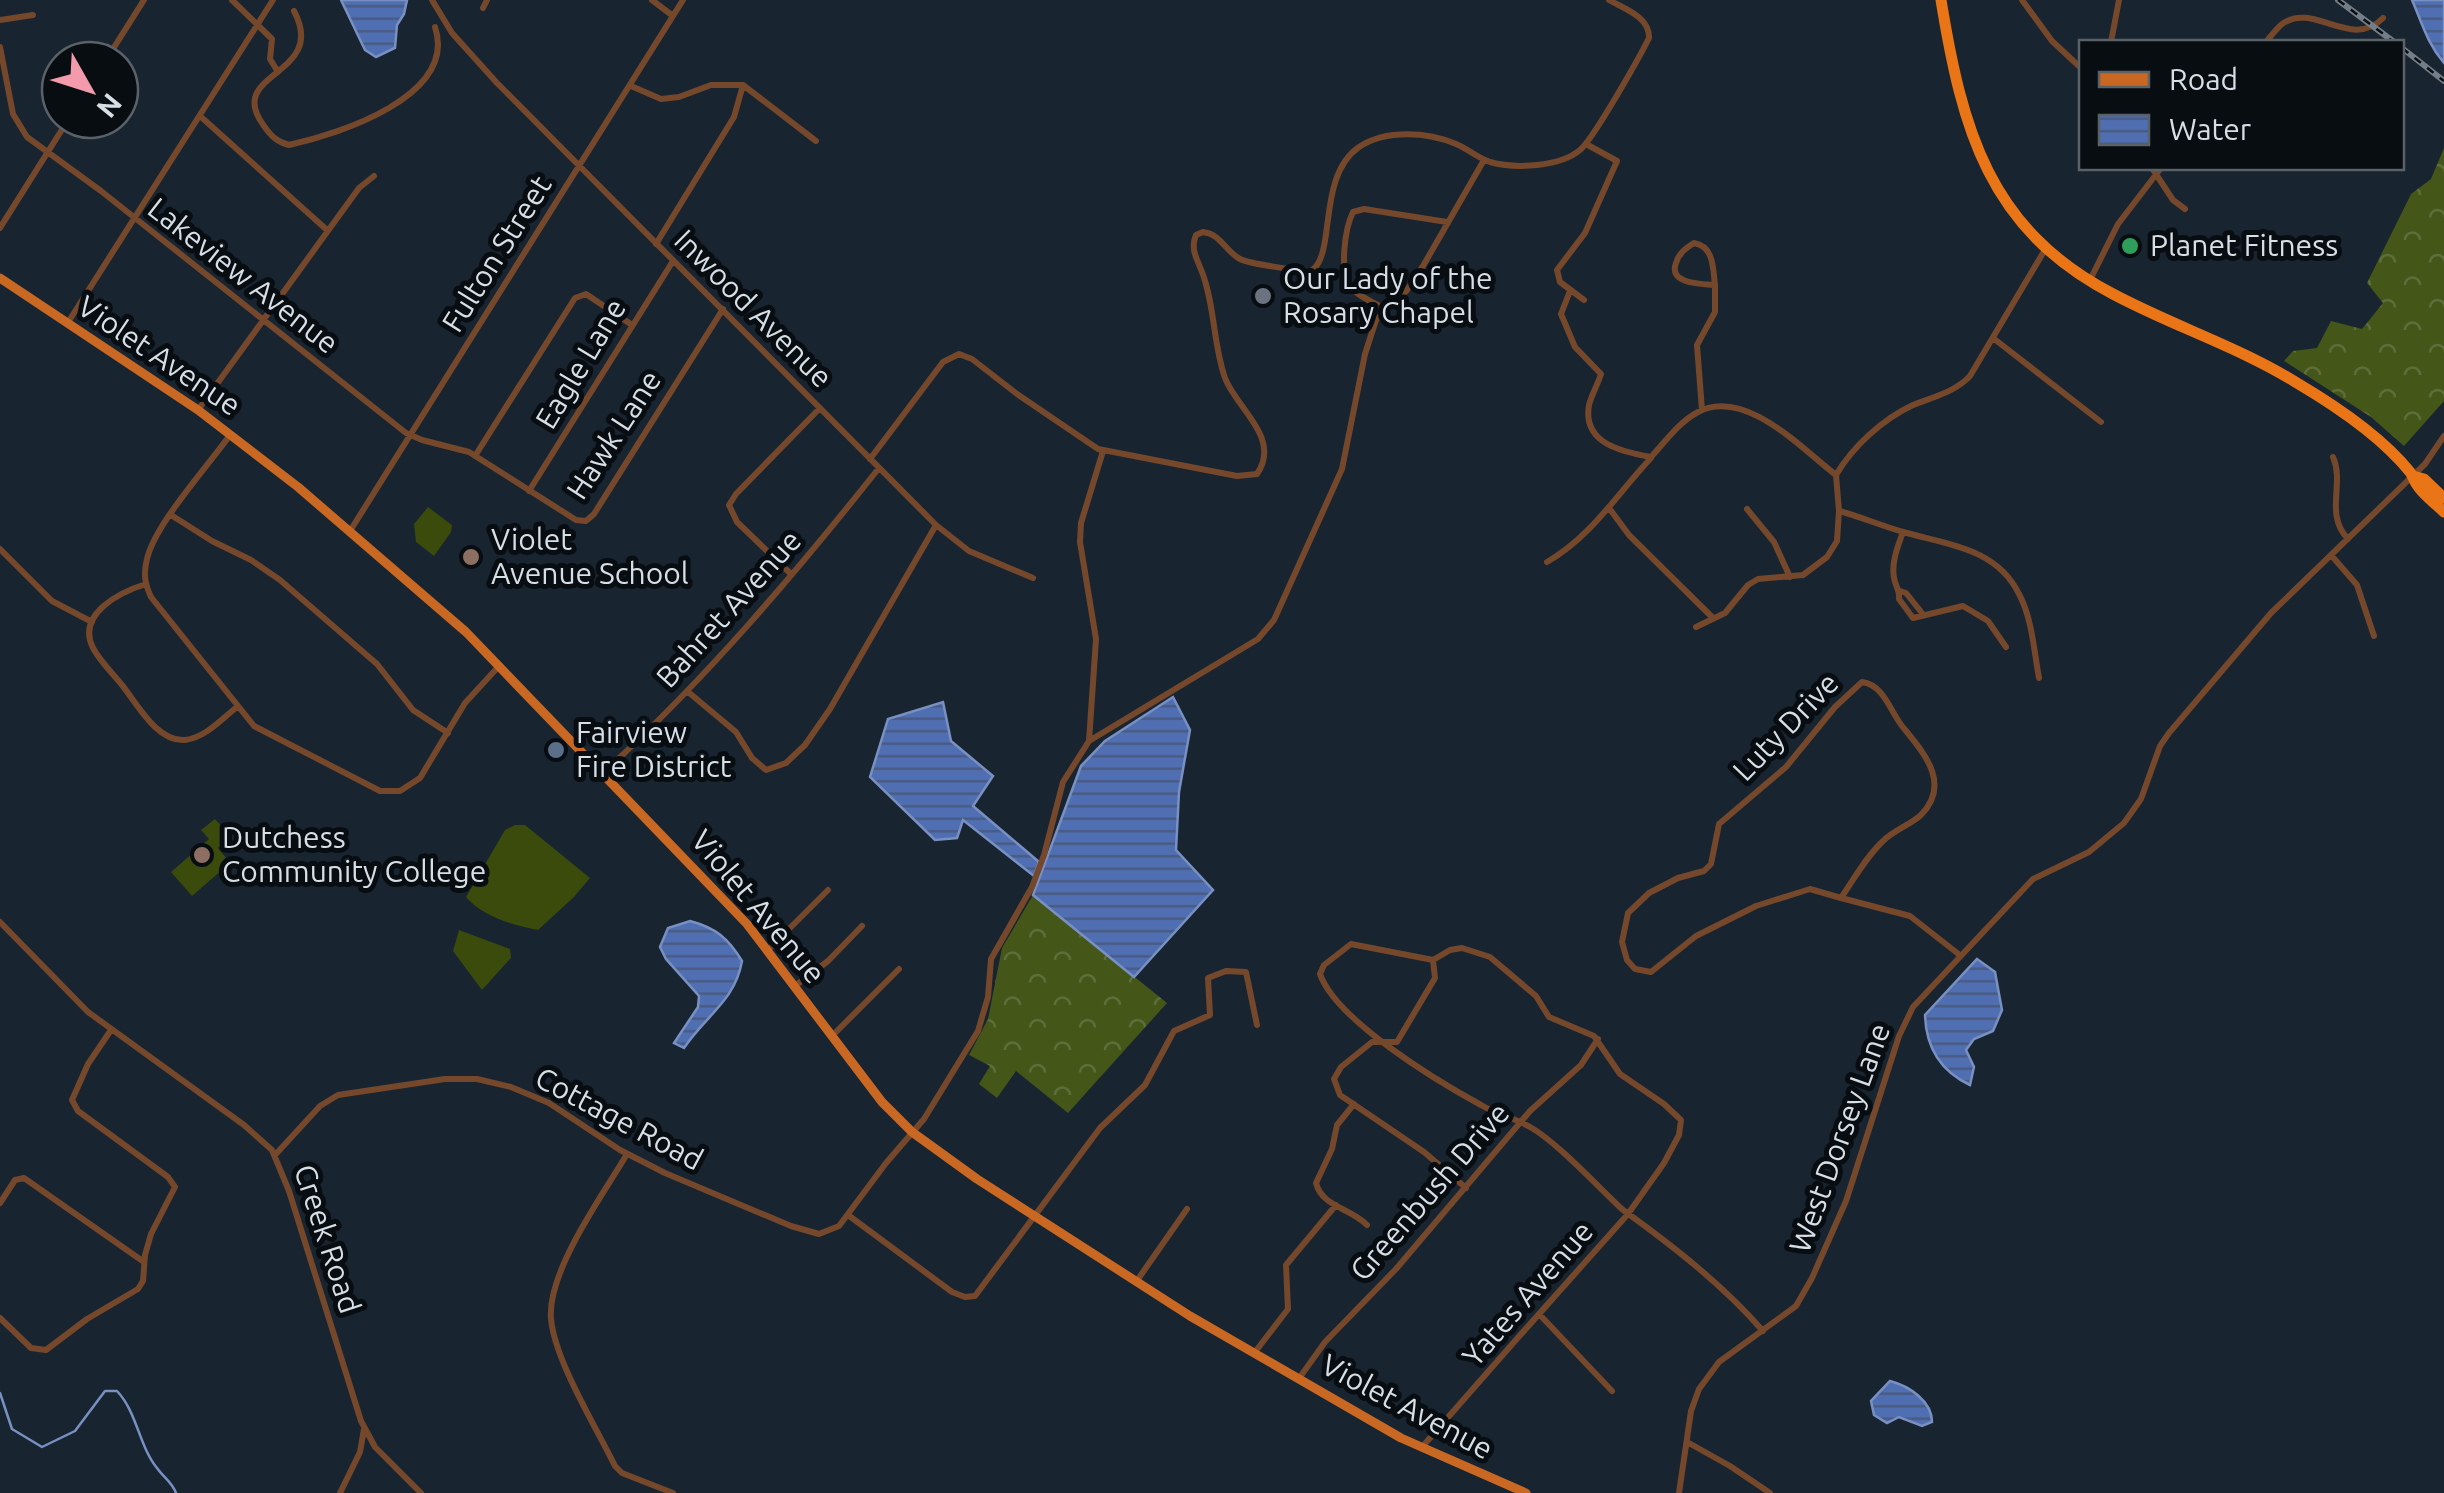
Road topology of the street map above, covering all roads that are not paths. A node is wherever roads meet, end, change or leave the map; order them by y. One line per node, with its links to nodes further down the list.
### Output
1 (144, 0): 18 (street)
2 (232, 0): 16 (street)
3 (273, 0): 16 (street)
4 (432, 0): 19 (street, Inwood Avenue)
5 (652, 0): 13 (street)
6 (683, 0): 13 (street, Fulton Street)
7 (1609, 0): 31 (street)
8 (2022, 0): 24 (street)
9 (2118, 0): 20 (street)
10 (1942, 5): 44 (highway)
11 (294, 10): 25 (street)
12 (33, 15): 15 (street)
13 (673, 16): 26 (street, Fulton Street)
14 (2383, 18): 21 (street)
15 (0, 20)
16 (258, 25): 25 (street); 28 (street)
17 (435, 27): 22 (street)
18 (119, 40)
19 (458, 40): 22 (street); 34 (street, Inwood Avenue)
20 (2111, 40)
21 (2268, 40)
22 (439, 44): 25 (street)
23 (0, 47): 32 (street, Lakeview Avenue)
24 (2079, 66)
25 (278, 72)
26 (631, 86): 27 (street); 34 (street, Fulton Street)
27 (743, 86): 30 (street); 43 (street)
28 (200, 116): 39 (street); 42 (street)
29 (55, 140): 32 (street)
30 (816, 140)
31 (1586, 144): 33 (street); 49 (street)
32 (48, 151): 39 (street, Lakeview Avenue); 41 (street)
33 (1484, 160): 40 (street); 64 (street)
34 (579, 166): 43 (street, Inwood Avenue); 62 (street, Fulton Street)
35 (2155, 170): 47 (street)
36 (2157, 170): 38 (street)
37 (374, 176): 42 (street)
38 (2185, 209)
39 (135, 219): 53 (street, Lakeview Avenue); 54 (street)
40 (1448, 222): 51 (street); 51 (street)
41 (0, 228)
42 (328, 230): 53 (street)
43 (656, 244): 45 (street, Inwood Avenue)
44 (2047, 247): 47 (highway); 56 (street)
45 (673, 260): 52 (street, Inwood Avenue); 55 (street, Eagle Lane)
46 (0, 278): 54 (main road, Violet Avenue)
47 (2090, 280): 71 (highway)
48 (1716, 286): 48 (street); 59 (street)
49 (1570, 290): 50 (street); 67 (street)
50 (1584, 300)
51 (1385, 308): 100 (street)
52 (722, 310): 57 (street, Inwood Avenue); 72 (street, Hawk Lane)
53 (262, 320): 58 (street); 62 (street, Lakeview Avenue)
54 (68, 324): 58 (main road, Violet Avenue)
55 (632, 324): 65 (street); 72 (street, Eagle Lane)
56 (1993, 338): 60 (street); 70 (street)
57 (820, 408): 68 (street, Inwood Avenue); 86 (street)
58 (198, 410): 61 (main road, Violet Avenue)
59 (1702, 410): 67 (street); 70 (street)
60 (2100, 422)
61 (230, 435): 78 (street); 80 (main road, Violet Avenue)
62 (410, 435): 65 (street, Hawk Lane); 80 (street, Fulton Street)
63 (2444, 436): 71 (street, West Dorsey Lane)
64 (1103, 450): 68 (street); 100 (street)
65 (475, 456): 72 (street, Hawk Lane)
66 (2333, 456): 82 (street)
67 (1652, 457): 74 (street)
68 (870, 459): 69 (street, Inwood Avenue)
69 (880, 468): 79 (street, Inwood Avenue); 86 (street, Bahret Avenue)
70 (1836, 475): 76 (street)
71 (2414, 476): 73 (highway); 77 (highway); 82 (street, West Dorsey Lane)
72 (529, 491)
73 (2444, 498)
74 (1609, 508): 85 (street); 90 (street)
75 (1747, 509): 87 (street)
76 (1839, 511): 81 (street); 87 (street)
77 (2444, 512)
78 (171, 515): 89 (street); 99 (street)
79 (936, 525): 88 (street, Inwood Avenue); 97 (street)
80 (350, 531): 95 (main road, Violet Avenue)
81 (1903, 532): 94 (street); 96 (street)
82 (2348, 539): 84 (street, West Dorsey Lane)
83 (0, 549): 91 (street)
84 (2331, 555): 93 (street); 107 (street, West Dorsey Lane)
85 (1547, 562)
86 (792, 574): 97 (street, Bahret Avenue)
87 (1790, 576): 90 (street)
88 (1033, 578)
89 (146, 584): 91 (street); 98 (street)
90 (1712, 617): 92 (street)
91 (92, 622): 98 (street)
92 (1696, 627)
93 (2374, 636)
94 (2006, 648)
95 (500, 665): 99 (street); 101 (main road, Violet Avenue)
96 (2039, 678)
97 (687, 691): 101 (street, Bahret Avenue)
98 (238, 706): 99 (street)
99 (448, 733)
100 (1089, 741): 118 (street)
101 (604, 772): 106 (main road, Violet Avenue)
102 (828, 890): 106 (street)
103 (1841, 898): 103 (street, Luty Drive); 107 (street, Luty Drive)
104 (0, 922): 112 (street, Creek Road)
105 (862, 926): 110 (street)
106 (768, 950): 110 (main road, Violet Avenue)
107 (1961, 956): 133 (street, West Dorsey Lane)
108 (1432, 960): 114 (street); 115 (street); 115 (street)
109 (900, 969): 113 (street)
110 (796, 986): 113 (main road, Violet Avenue)
111 (1257, 1026): 127 (street)
112 (111, 1030): 120 (street, Creek Road); 129 (street)
113 (832, 1036): 118 (main road, Violet Avenue)
114 (1598, 1040): 117 (street, Greenbush Drive); 125 (street)
115 (1382, 1042): 116 (street); 117 (street)
116 (1354, 1104): 121 (street); 123 (street)
117 (1520, 1123): 121 (street, Greenbush Drive); 125 (street)
118 (912, 1132): 126 (street); 127 (main road, Violet Avenue)
119 (627, 1154): 120 (street, Cottage Road); 126 (street, Cottage Road); 143 (street)
120 (275, 1155): 137 (street, Creek Road)
121 (1466, 1188): 135 (street, Greenbush Drive)
122 (0, 1203): 129 (street)
123 (1336, 1205): 128 (street); 134 (street)
124 (1187, 1209): 130 (street)
125 (1628, 1214): 131 (street, Yates Avenue); 133 (street, Yates Avenue)
126 (848, 1215): 127 (street)
127 (1035, 1216): 130 (main road, Violet Avenue)
128 (1367, 1225)
129 (144, 1262): 132 (street)
130 (1136, 1282): 134 (main road, Violet Avenue)
131 (1539, 1314): 136 (street); 139 (street, Yates Avenue)
132 (0, 1318)
133 (1764, 1331): 138 (street, West Dorsey Lane)
134 (1255, 1352): 135 (main road, Violet Avenue)
135 (1300, 1377): 139 (main road, Violet Avenue)
136 (1612, 1391)
137 (364, 1428): 141 (street); 142 (street, Creek Road)
138 (1686, 1442): 145 (street, West Dorsey Lane); 146 (street)
139 (1422, 1448): 140 (main road, Violet Avenue)
140 (1502, 1489): 144 (main road, Violet Avenue)
141 (340, 1493)
142 (421, 1493)
143 (672, 1493)
144 (1526, 1493)
145 (1680, 1493)
146 (1770, 1493)

